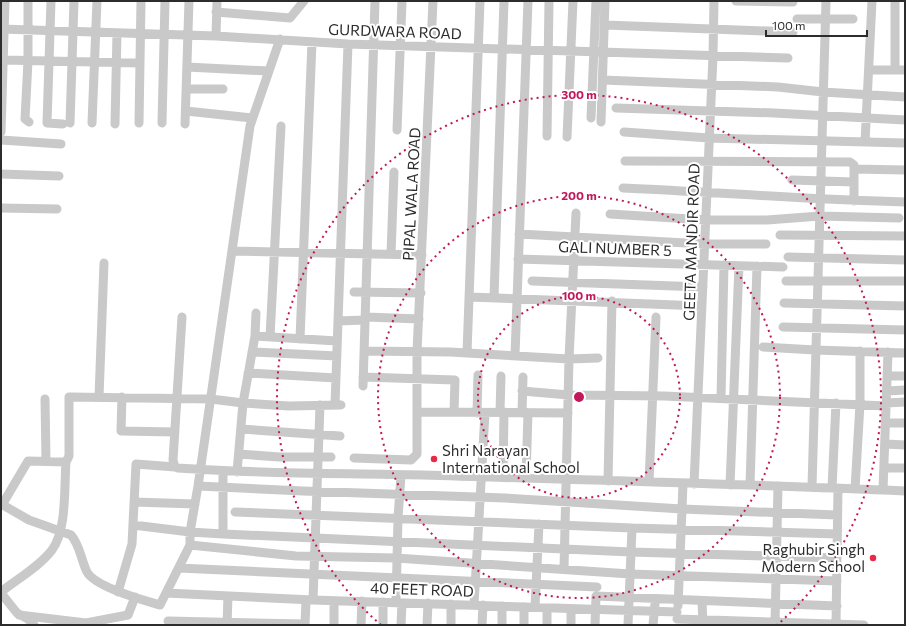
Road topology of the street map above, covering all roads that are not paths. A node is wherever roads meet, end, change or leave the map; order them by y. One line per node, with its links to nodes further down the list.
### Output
1 (6, 1): 32 (street)
2 (28, 1): 34 (street)
3 (51, 1): 35 (street)
4 (74, 1): 36 (street)
5 (97, 1): 37 (street)
6 (141, 1): 40 (street)
7 (165, 1): 41 (street)
8 (189, 1): 42 (street)
9 (217, 1): 27 (street)
10 (304, 1): 27 (street)
11 (375, 1): 47 (street)
12 (402, 1): 48 (street)
13 (433, 1): 49 (street, PIPAL WALA ROAD)
14 (480, 1): 50 (street)
15 (504, 1): 51 (street)
16 (528, 1): 52 (street)
17 (549, 1): 53 (street)
18 (573, 1): 54 (street)
19 (596, 1): 55 (street)
20 (606, 1): 31 (street)
21 (714, 1): 33 (street, GEETA MANDIR ROAD)
22 (736, 1): 26 (street)
23 (826, 1): 29 (street)
24 (872, 1): 66 (street)
25 (895, 1): 67 (street)
26 (794, 2)
27 (216, 12): 43 (street)
28 (797, 19): 29 (street)
29 (825, 19): 30 (street); 74 (street)
30 (853, 19)
31 (605, 25): 33 (street); 55 (street)
32 (3, 29): 34 (street, GURDWARA ROAD); 58 (street)
33 (713, 29): 38 (street); 56 (street, GEETA MANDIR ROAD)
34 (27, 30): 35 (street, GURDWARA ROAD); 59 (street)
35 (50, 31): 36 (street, GURDWARA ROAD); 60 (street)
36 (73, 32): 37 (street, GURDWARA ROAD); 61 (street)
37 (95, 32): 39 (street, GURDWARA ROAD); 62 (street)
38 (793, 32)
39 (117, 33): 40 (street, GURDWARA ROAD); 63 (street)
40 (140, 34): 41 (street, GURDWARA ROAD); 64 (street)
41 (164, 35): 42 (street, GURDWARA ROAD); 88 (street)
42 (188, 35): 43 (street, GURDWARA ROAD); 65 (street)
43 (216, 36): 44 (street, GURDWARA ROAD)
44 (280, 39): 45 (street, GURDWARA ROAD); 69 (street)
45 (312, 42): 46 (street, GURDWARA ROAD); 136 (street)
46 (348, 44): 47 (street, GURDWARA ROAD); 137 (street)
47 (374, 45): 48 (street, GURDWARA ROAD); 138 (street)
48 (401, 46): 49 (street, GURDWARA ROAD); 93 (street)
49 (432, 47): 50 (street, GURDWARA ROAD); 140 (street, PIPAL WALA ROAD)
50 (478, 48): 51 (street, GURDWARA ROAD); 161 (street)
51 (503, 49): 52 (street, GURDWARA ROAD); 162 (street)
52 (526, 50): 53 (street, GURDWARA ROAD); 127 (street)
53 (549, 51): 54 (street, GURDWARA ROAD); 96 (street)
54 (570, 51): 55 (street, GURDWARA ROAD); 97 (street)
55 (599, 52): 56 (street, GURDWARA ROAD); 70 (street); 82 (street)
56 (713, 56): 57 (street, GURDWARA ROAD); 71 (street, GEETA MANDIR ROAD)
57 (788, 58)
58 (4, 60): 59 (street); 94 (street)
59 (28, 61): 60 (street); 85 (street)
60 (50, 62): 61 (street); 61 (street)
61 (72, 62): 62 (street)
62 (95, 62): 63 (street); 87 (street)
63 (117, 63): 64 (street); 89 (street)
64 (140, 63): 90 (street)
65 (187, 67): 69 (street); 72 (street)
66 (870, 70): 67 (street); 75 (street)
67 (895, 70): 68 (street)
68 (905, 70)
69 (268, 71): 81 (street)
70 (603, 80): 71 (street); 86 (street)
71 (712, 85): 74 (street); 79 (street, GEETA MANDIR ROAD)
72 (186, 89): 73 (street); 78 (street)
73 (223, 89)
74 (823, 92): 75 (street); 80 (street)
75 (868, 95): 76 (street); 83 (street)
76 (905, 97)
77 (616, 108): 79 (street)
78 (186, 111): 81 (street); 91 (street)
79 (710, 111): 80 (street); 98 (street, GEETA MANDIR ROAD)
80 (822, 116): 83 (street); 100 (street)
81 (252, 118): 134 (street)
82 (591, 118)
83 (866, 119): 84 (street); 101 (street)
84 (905, 120)
85 (29, 122)
86 (601, 122)
87 (92, 123)
88 (162, 123)
89 (115, 124)
90 (139, 124)
91 (185, 124)
92 (281, 126): 135 (street)
93 (397, 130)
94 (1, 132)
95 (624, 132): 98 (street)
96 (547, 136)
97 (567, 137)
98 (709, 138): 100 (street); 105 (street, GEETA MANDIR ROAD)
99 (1, 140): 103 (street)
100 (820, 140): 101 (street); 106 (street)
101 (865, 142): 102 (street)
102 (905, 143)
103 (61, 144)
104 (625, 161): 105 (street)
105 (708, 162): 106 (street); 116 (street, GEETA MANDIR ROAD)
106 (820, 162): 107 (street); 113 (street)
107 (854, 169): 108 (street); 114 (street)
108 (905, 170)
109 (394, 172): 139 (street)
110 (1, 174): 111 (street)
111 (60, 176)
112 (792, 180): 113 (street)
113 (820, 181): 114 (street); 117 (street)
114 (854, 182): 118 (street)
115 (623, 188): 116 (street)
116 (707, 191): 117 (street); 126 (street, GEETA MANDIR ROAD)
117 (820, 200): 118 (street); 124 (street)
118 (854, 201): 119 (street)
119 (905, 202)
120 (1, 208): 121 (street)
121 (57, 209)
122 (576, 213): 131 (street)
123 (610, 214): 126 (street)
124 (820, 216): 125 (street); 126 (street); 129 (street)
125 (899, 218)
126 (706, 220): 132 (street, GEETA MANDIR ROAD)
127 (519, 234): 131 (street); 143 (street)
128 (780, 235): 129 (street)
129 (819, 235): 130 (street); 142 (street)
130 (905, 236)
131 (575, 238): 132 (street); 145 (street)
132 (704, 244): 133 (street); 147 (street, GEETA MANDIR ROAD)
133 (766, 244)
134 (232, 251): 135 (street); 216 (street)
135 (273, 252): 136 (street); 180 (street)
136 (303, 252): 137 (street); 181 (street)
137 (341, 253): 138 (street); 175 (street)
138 (367, 253): 139 (street); 159 (street)
139 (391, 254): 140 (street)
140 (422, 255): 160 (street, PIPAL WALA ROAD)
141 (788, 257): 142 (street)
142 (818, 257): 144 (street); 155 (street)
143 (518, 259): 145 (street, GALI NUMBER 5); 163 (street)
144 (905, 260)
145 (574, 261): 147 (street, GALI NUMBER 5); 156 (street)
146 (104, 262): 210 (street)
147 (704, 265): 148 (street, GALI NUMBER 5); 157 (street, GEETA MANDIR ROAD)
148 (724, 265): 149 (street, GALI NUMBER 5); 215 (street)
149 (739, 266): 150 (street, GALI NUMBER 5); 217 (street)
150 (758, 266): 151 (street, GALI NUMBER 5); 218 (street)
151 (783, 267)
152 (532, 281): 156 (street)
153 (786, 281): 155 (street)
154 (905, 281): 155 (street)
155 (817, 282): 167 (street)
156 (573, 283): 157 (street); 164 (street)
157 (703, 288): 168 (street, GEETA MANDIR ROAD)
158 (354, 292): 159 (street)
159 (366, 292): 160 (street); 173 (street)
160 (421, 294): 174 (street, PIPAL WALA ROAD)
161 (469, 297): 162 (street); 190 (street)
162 (494, 297): 163 (street)
163 (517, 298): 164 (street); 192 (street)
164 (572, 300): 165 (street); 195 (street)
165 (612, 302): 168 (street); 208 (street)
166 (784, 303): 167 (street)
167 (816, 305): 169 (street); 177 (street)
168 (702, 306): 212 (street, GEETA MANDIR ROAD)
169 (905, 306)
170 (256, 313): 179 (street)
171 (182, 317): 214 (street)
172 (656, 317): 209 (street)
173 (366, 319): 174 (street); 175 (street); 185 (street)
174 (419, 319): 188 (street, PIPAL WALA ROAD)
175 (338, 321): 182 (street)
176 (783, 327): 177 (street)
177 (816, 328): 178 (street); 184 (street)
178 (905, 330)
179 (255, 336): 180 (street); 187 (street)
180 (270, 337): 181 (street)
181 (300, 339): 182 (street)
182 (337, 341): 193 (street)
183 (763, 346): 184 (street)
184 (815, 350): 186 (street); 221 (street)
185 (364, 351): 188 (street); 203 (street)
186 (860, 351): 189 (street); 223 (street)
187 (252, 352): 193 (street); 196 (street)
188 (417, 352): 190 (street); 203 (street, PIPAL WALA ROAD)
189 (888, 352): 191 (street); 199 (street)
190 (467, 353): 192 (street)
191 (905, 353)
192 (515, 355): 195 (street)
193 (337, 356): 202 (street)
194 (598, 358): 195 (street)
195 (569, 359): 207 (street)
196 (248, 373): 202 (street); 220 (street)
197 (478, 375): 229 (street)
198 (501, 376): 228 (street)
199 (887, 376): 200 (street); 206 (street)
200 (905, 376)
201 (523, 377): 205 (street)
202 (336, 378): 225 (street)
203 (418, 378): 226 (street, PIPAL WALA ROAD); 227 (street)
204 (905, 390): 206 (street)
205 (522, 391): 207 (street); 230 (street)
206 (887, 391): 224 (street)
207 (569, 395): 208 (street); 231 (street)
208 (609, 396): 209 (street); 258 (street)
209 (652, 396): 212 (street); 259 (street)
210 (100, 397): 211 (street); 245 (street)
211 (122, 397): 214 (street); 235 (street)
212 (698, 397): 215 (street); 261 (street, GEETA MANDIR ROAD)
213 (45, 398): 244 (street)
214 (177, 398): 216 (street); 235 (street)
215 (721, 398): 217 (street)
216 (211, 399): 220 (street); 249 (street)
217 (733, 400): 218 (street); 262 (street)
218 (753, 401): 221 (street); 264 (street)
219 (905, 402): 224 (street)
220 (243, 403): 225 (street); 234 (street)
221 (813, 403): 222 (street); 266 (street)
222 (836, 403): 223 (street); 268 (street)
223 (860, 404): 224 (street); 269 (street)
224 (886, 404): 232 (street)
225 (320, 405): 236 (street)
226 (418, 412): 227 (street); 243 (street, PIPAL WALA ROAD)
227 (454, 412): 229 (street)
228 (502, 412): 229 (street); 230 (street); 255 (street)
229 (481, 413): 254 (street)
230 (525, 413): 231 (street); 256 (street)
231 (568, 413): 257 (street)
232 (886, 423): 233 (street); 238 (street)
233 (905, 424)
234 (241, 429): 236 (street); 240 (street)
235 (175, 432): 246 (street)
236 (320, 434): 237 (street); 241 (street)
237 (340, 436)
238 (885, 444): 239 (street); 247 (street)
239 (905, 445)
240 (239, 454): 241 (street); 251 (street)
241 (319, 457): 242 (street); 252 (street)
242 (330, 457)
243 (354, 458)
244 (46, 461): 245 (street); 277 (street)
245 (66, 462): 291 (street)
246 (175, 467): 249 (street); 275 (street)
247 (884, 468): 248 (street); 270 (street)
248 (905, 468)
249 (201, 469): 250 (street); 263 (street)
250 (223, 471): 251 (street); 267 (street)
251 (237, 472): 252 (street)
252 (319, 472): 253 (street); 272 (street)
253 (401, 475): 254 (street); 273 (street)
254 (482, 477): 255 (street); 274 (street)
255 (503, 477): 256 (street)
256 (526, 478): 257 (street)
257 (567, 479): 258 (street); 276 (street)
258 (608, 481): 259 (street)
259 (649, 482): 260 (street)
260 (683, 484): 261 (street); 279 (street)
261 (694, 484): 262 (street)
262 (730, 485): 264 (street)
263 (198, 486): 267 (street); 278 (street)
264 (750, 486): 265 (street)
265 (778, 486): 266 (street); 281 (street)
266 (812, 487): 268 (street)
267 (223, 488): 272 (street); 294 (street)
268 (835, 488): 269 (street); 283 (street)
269 (855, 489): 270 (street)
270 (883, 490): 271 (street)
271 (905, 491)
272 (318, 492): 273 (street); 282 (street)
273 (400, 494): 274 (street); 284 (street)
274 (480, 497): 276 (street); 285 (street)
275 (134, 502): 278 (street); 287 (street)
276 (566, 502): 279 (street); 288 (street)
277 (2, 504): 291 (street)
278 (195, 504): 292 (street)
279 (682, 509): 281 (street); 290 (street)
280 (235, 512): 282 (street)
281 (777, 512): 283 (street); 293 (street)
282 (317, 515): 284 (street); 296 (street)
283 (837, 515): 295 (street)
284 (398, 518): 285 (street); 297 (street)
285 (478, 522): 286 (street); 298 (street)
286 (539, 524): 288 (street); 300 (street)
287 (133, 525): 292 (street); 322 (street)
288 (566, 526): 289 (street); 301 (street)
289 (632, 528): 290 (street); 302 (street)
290 (681, 530): 293 (street); 303 (street)
291 (61, 531): 321 (street); 322 (street)
292 (190, 532): 294 (street); 299 (street)
293 (777, 533): 295 (street); 305 (street)
294 (223, 534): 296 (street)
295 (837, 534): 307 (street)
296 (316, 537): 297 (street); 304 (street)
297 (397, 541): 298 (street); 306 (street)
298 (477, 544): 300 (street); 308 (street)
299 (190, 545): 304 (street); 310 (street)
300 (538, 547): 301 (street); 309 (street)
301 (565, 548): 302 (street); 311 (street)
302 (631, 552): 303 (street); 313 (street)
303 (680, 552): 305 (street); 314 (street)
304 (315, 556): 306 (street); 312 (street)
305 (776, 556): 307 (street); 317 (street)
306 (396, 558): 308 (street); 315 (street)
307 (837, 558): 318 (street)
308 (476, 563): 309 (street); 316 (street)
309 (536, 567): 311 (street); 319 (street)
310 (179, 568): 312 (street); 323 (street)
311 (564, 568): 313 (street)
312 (314, 574): 315 (street); 328 (street)
313 (630, 574): 314 (street); 326 (street)
314 (679, 576): 317 (street); 329 (street)
315 (396, 577): 316 (street); 334 (street)
316 (475, 580): 319 (street); 338 (street)
317 (776, 580): 318 (street); 337 (street)
318 (837, 581): 340 (street)
319 (535, 583): 320 (street); 342 (street)
320 (597, 587)
321 (1, 592): 348 (street)
322 (118, 592): 325 (street)
323 (166, 593): 324 (street, 40 FEET ROAD); 325 (street)
324 (228, 596): 328 (street, 40 FEET ROAD); 354 (street)
325 (135, 597): 348 (street)
326 (629, 597): 327 (street); 345 (street); 346 (street)
327 (655, 598): 329 (street); 347 (street)
328 (310, 600): 330 (street, 40 FEET ROAD); 357 (street)
329 (678, 600): 332 (street); 349 (street)
330 (334, 601): 331 (street, 40 FEET ROAD); 358 (street)
331 (362, 601): 333 (street, 40 FEET ROAD); 359 (street)
332 (702, 601): 337 (street); 351 (street)
333 (383, 602): 334 (street, 40 FEET ROAD); 360 (street)
334 (399, 602): 335 (street, 40 FEET ROAD); 361 (street)
335 (428, 603): 336 (street, 40 FEET ROAD); 362 (street)
336 (451, 604): 338 (street, 40 FEET ROAD); 363 (street)
337 (775, 604): 340 (street); 353 (street)
338 (478, 605): 339 (street, 40 FEET ROAD); 364 (street)
339 (502, 606): 341 (street, 40 FEET ROAD); 365 (street)
340 (836, 606): 355 (street)
341 (524, 607): 342 (street, 40 FEET ROAD); 366 (street)
342 (534, 607): 343 (street, 40 FEET ROAD)
343 (547, 608): 344 (street, 40 FEET ROAD); 367 (street)
344 (571, 609): 345 (street, 40 FEET ROAD); 368 (street)
345 (595, 610): 346 (street, 40 FEET ROAD); 369 (street)
346 (629, 610): 347 (street, 40 FEET ROAD); 370 (street)
347 (654, 610): 349 (street, 40 FEET ROAD); 371 (street)
348 (19, 615): 356 (street)
349 (677, 619): 351 (street, 40 FEET ROAD)
350 (168, 621): 354 (street)
351 (703, 622): 352 (street, 40 FEET ROAD)
352 (747, 623): 353 (street, 40 FEET ROAD)
353 (775, 623): 355 (street, 40 FEET ROAD)
354 (227, 624): 357 (street)
355 (836, 624): 372 (street, 40 FEET ROAD)
356 (34, 625)
357 (305, 625)
358 (334, 625)
359 (361, 625)
360 (383, 625)
361 (401, 625)
362 (427, 625)
363 (451, 625)
364 (482, 625)
365 (502, 625)
366 (524, 625)
367 (547, 625)
368 (570, 625)
369 (595, 625)
370 (628, 625)
371 (653, 625)
372 (853, 625): 373 (street, 40 FEET ROAD)
373 (864, 625)

